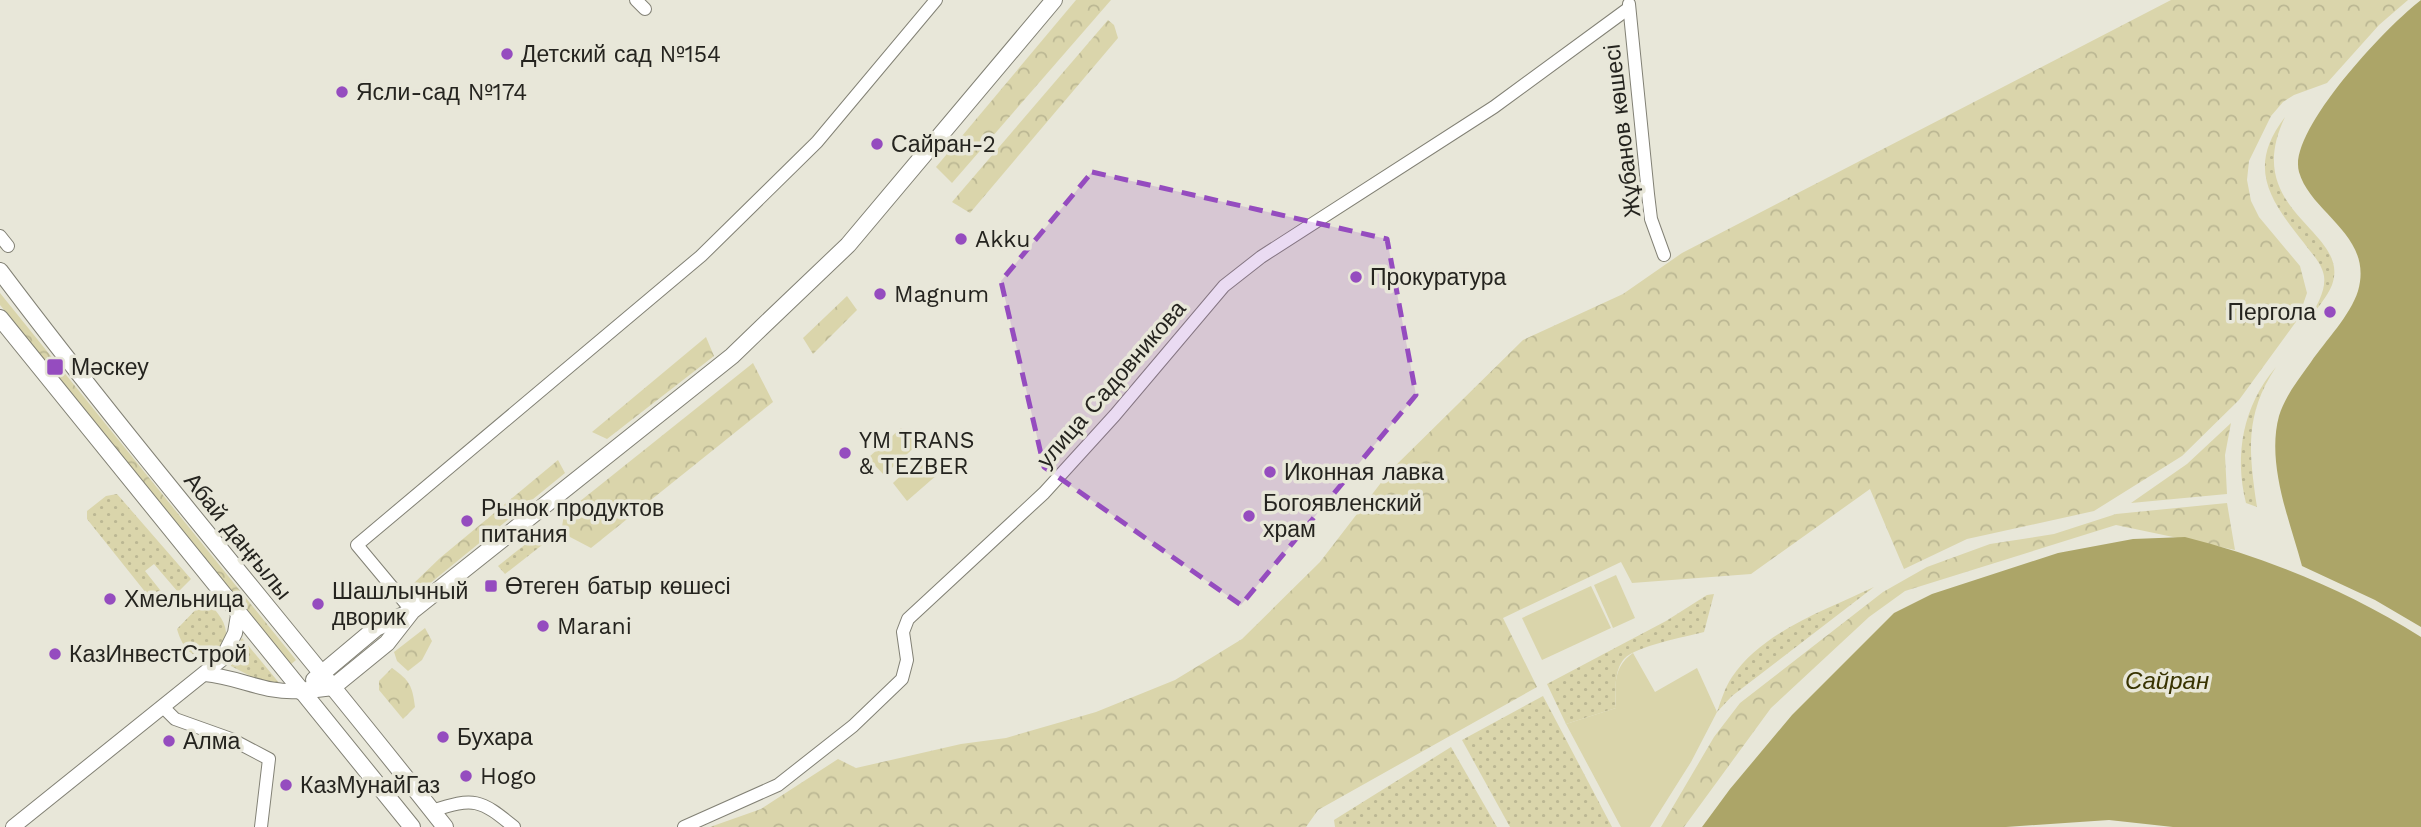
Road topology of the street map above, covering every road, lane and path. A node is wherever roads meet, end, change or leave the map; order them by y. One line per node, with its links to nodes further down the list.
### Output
1 (936, 0): 7 (street)
2 (1054, 0): 7 (main road)
3 (1629, 4): 4 (street, Жұбанов көшесі); 20 (street, улица Садовникова)
4 (1664, 255)
5 (0, 271): 9 (main road, Абай даңғылы)
6 (0, 318): 8 (main road)
7 (412, 611): 9 (main road); 11 (main road)
8 (238, 615): 10 (street); 12 (main road)
9 (322, 673): 11 (main road, Абай даңғылы); 12 (main road)
10 (205, 674): 12 (street); 13 (street)
11 (333, 687): 12 (main road); 14 (main road, Абай даңғылы)
12 (300, 691): 17 (main road)
13 (163, 707): 15 (street); 16 (street)
14 (432, 811): 18 (main road, Абай даңғылы); 19 (street)
15 (13, 827)
16 (261, 827)
17 (412, 827)
18 (445, 827)
19 (514, 827)
20 (684, 827)

